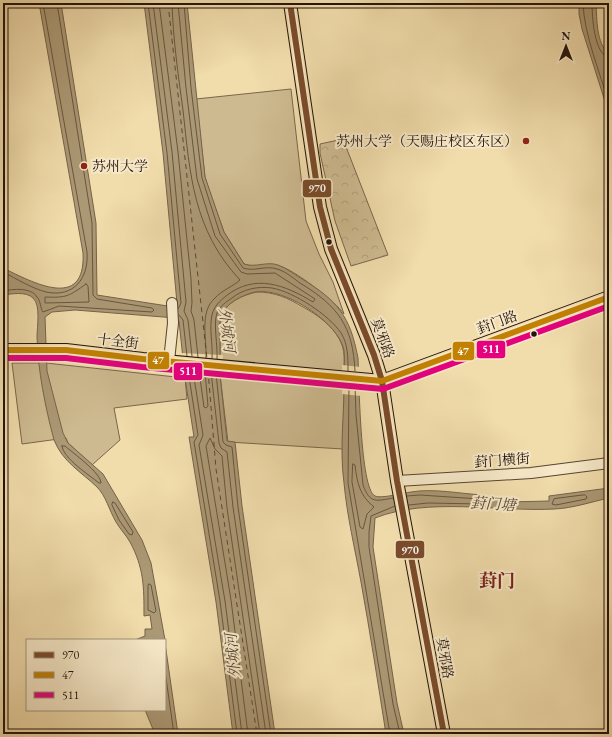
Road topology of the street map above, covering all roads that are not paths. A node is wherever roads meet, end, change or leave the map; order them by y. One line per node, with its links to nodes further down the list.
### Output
1 (290, 3): 7 (main road, 莫邪路)
2 (609, 297): 7 (main road, 葑门路)
3 (172, 303): 5 (street)
4 (3, 350): 5 (main road, 十全街)
5 (172, 362): 6 (main road, 十全街)
6 (229, 366): 7 (main road, 葑门路)
7 (382, 381): 9 (main road, 莫邪路)
8 (609, 463): 9 (street, 葑门横街)
9 (398, 485): 10 (main road, 莫邪路)
10 (444, 734)

